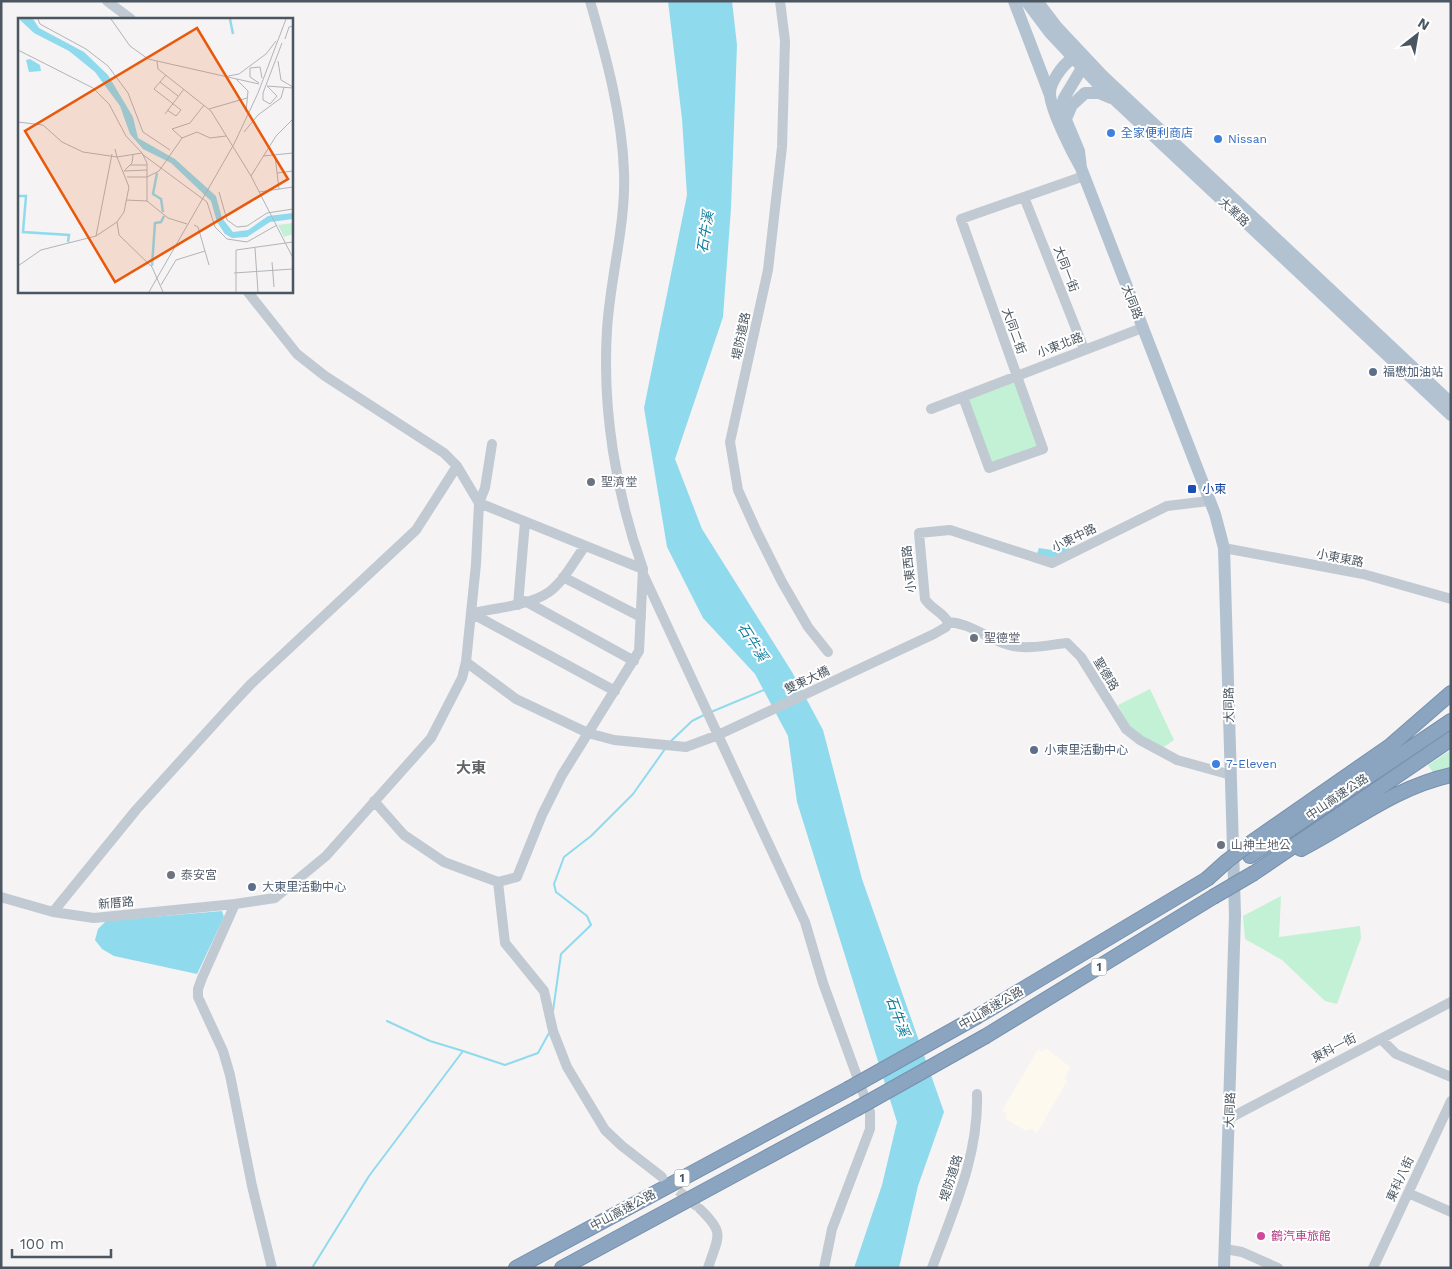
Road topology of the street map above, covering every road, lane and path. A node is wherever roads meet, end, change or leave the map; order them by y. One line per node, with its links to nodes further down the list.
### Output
1 (107, 1): 7 (street)
2 (590, 1): 31 (street)
3 (780, 1): 38 (street, 堤防道路)
4 (1014, 1): 9 (main road, 大同路)
5 (1026, 1): 8 (main road, 大業路)
6 (1037, 1): 8 (main road, 大業路)
7 (130, 18)
8 (1079, 61): 9 (main road); 10 (main road, 大業路); 11 (main road, 大同路); 14 (main road, 大業路)
9 (1050, 95): 12 (main road, 大同路)
10 (1113, 98): 11 (main road); 14 (main road, 大業路)
11 (1066, 119): 12 (main road, 大同路)
12 (1083, 172): 13 (street, 大同二街); 16 (main road, 大同路)
13 (1024, 197): 17 (street, 大同一街); 18 (street, 大同二街)
14 (1280, 249): 20 (main road, 大業路); 22 (main road, 大業路)
15 (248, 292): 24 (street)
16 (1142, 328): 17 (street, 小東北路); 25 (main road, 大同路)
17 (1084, 349): 18 (street, 小東北路)
18 (1017, 376): 19 (street, 小東北路); 19 (street, 大同二街)
19 (963, 397): 21 (street, 小東北路)
20 (1451, 403)
21 (931, 409)
22 (1451, 416)
23 (492, 444): 26 (street, 新厝路)
24 (457, 466): 26 (street); 57 (street)
25 (1209, 501): 28 (street, 小東中路); 30 (main road, 大同路)
26 (479, 503): 27 (street); 35 (street, 新厝路)
27 (525, 522): 29 (street); 34 (street)
28 (919, 533): 37 (street, 小東西路)
29 (585, 546): 31 (street); 32 (street)
30 (1224, 548): 33 (street, 小東東路); 49 (main road, 大同路)
31 (643, 572): 36 (street); 46 (street)
32 (563, 577): 34 (street); 36 (street)
33 (1451, 599)
34 (522, 603): 35 (street); 40 (street)
35 (471, 613): 39 (street, 新厝路); 41 (street)
36 (641, 617): 40 (street)
37 (948, 622): 46 (street, 雙東大橋); 49 (street, 聖德路)
38 (828, 652)
39 (466, 662): 45 (street, 雙東大橋); 51 (street, 新厝路)
40 (634, 662): 41 (street)
41 (615, 691): 45 (street)
42 (1451, 693): 48 (highway)
43 (1451, 704): 48 (highway)
44 (1451, 721): 52 (highway, 中山高速公路 / 1)
45 (588, 733): 46 (street, 雙東大橋); 54 (street)
46 (718, 735): 73 (street)
47 (1451, 739): 53 (highway, 中山高速公路 / 1)
48 (1390, 746): 52 (highway)
49 (1231, 775): 63 (main road, 大同路)
50 (1451, 775): 53 (highway)
51 (374, 801): 54 (street); 56 (street, 新厝路)
52 (1251, 849): 70 (highway, 中山高速公路 / 1, bridge)
53 (1254, 873): 71 (highway, 中山高速公路 / 1, bridge)
54 (498, 882): 64 (street)
55 (1, 897): 57 (street, 新厝路)
56 (235, 904): 57 (street, 新厝路); 69 (street)
57 (53, 912)
58 (1451, 1002): 59 (street, 東科一街)
59 (1381, 1040): 60 (street); 63 (street, 東科一街)
60 (1451, 1077)
61 (977, 1094): 74 (street, 堤防道路)
62 (1451, 1101): 65 (street, 東科八街)
63 (1230, 1118): 68 (main road, 大同路)
64 (662, 1177)
65 (1408, 1192): 67 (street); 77 (street, 東科八街)
66 (700, 1209): 72 (street)
67 (1451, 1212)
68 (1225, 1249): 75 (main road, 大同路); 76 (street)
69 (272, 1268)
70 (516, 1268)
71 (562, 1268)
72 (708, 1268)
73 (824, 1268)
74 (932, 1268)
75 (1224, 1268)
76 (1278, 1268)
77 (1373, 1268)

